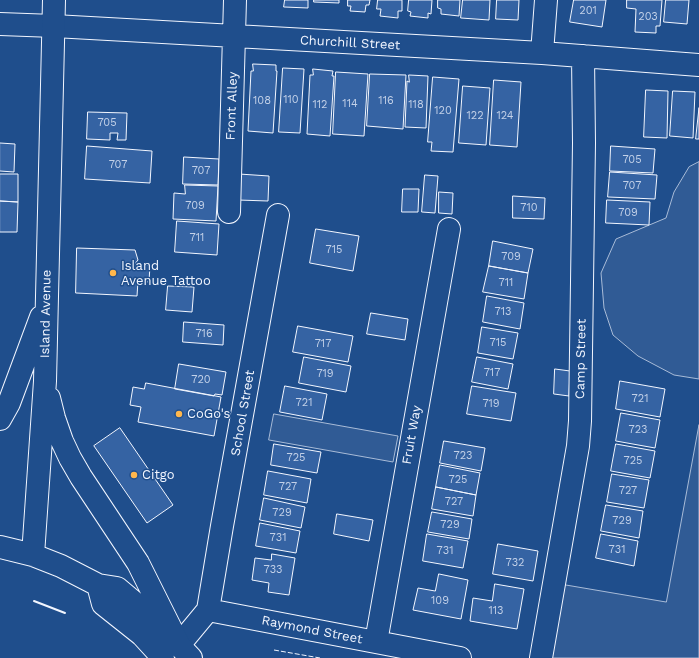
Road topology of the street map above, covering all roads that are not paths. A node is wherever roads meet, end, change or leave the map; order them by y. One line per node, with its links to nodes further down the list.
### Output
1 (54, 0): 5 (street, Island Avenue)
2 (235, 0): 6 (street, Front Alley)
3 (546, 0): 7 (street)
4 (0, 24): 5 (street, Churchill Street)
5 (54, 26): 6 (street, Churchill Street); 13 (street, Island Avenue)
6 (234, 36): 7 (street, Churchill Street); 10 (street, Front Alley)
7 (542, 53): 8 (street, Churchill Street)
8 (583, 56): 9 (street, Churchill Street); 23 (street, Camp Street)
9 (699, 65)
10 (229, 212)
11 (278, 215): 18 (street, School Street)
12 (449, 229): 19 (street, Fruit Way)
13 (47, 301): 14 (street, Island Avenue); 15 (street)
14 (45, 381): 17 (street, Island Avenue); 20 (street)
15 (0, 419)
16 (0, 547): 17 (street)
17 (33, 555): 20 (street)
18 (208, 610): 19 (street, Raymond Street); 20 (street)
19 (376, 642): 21 (street, Raymond Street)
20 (178, 654)
21 (427, 655): 22 (street, Raymond Street)
22 (460, 658)
23 (541, 658)

